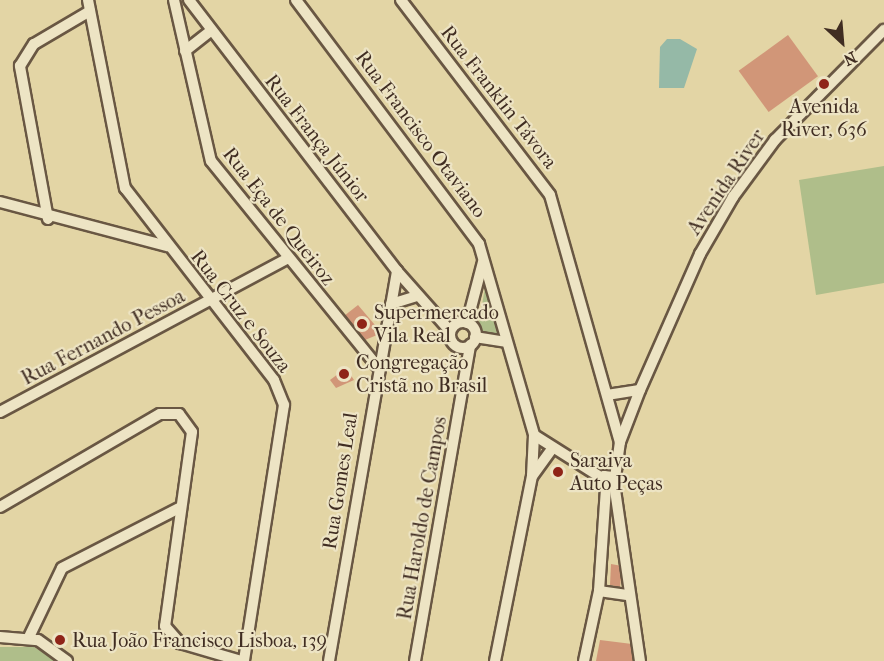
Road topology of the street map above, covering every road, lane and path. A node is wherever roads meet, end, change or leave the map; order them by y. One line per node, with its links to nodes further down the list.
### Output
1 (174, 0): 8 (street, Rua Eça de Queiroz)
2 (189, 0): 7 (street, Rua França Júnior)
3 (296, 0): 13 (street, Rua Francisco Otaviano)
4 (401, 0): 24 (street, Rua Franklin Távora)
5 (89, 6): 10 (street); 11 (street, Rua Cruz e Souza)
6 (884, 30): 23 (street, Avenida River)
7 (211, 31): 8 (street); 14 (street, Rua França Júnior)
8 (185, 51): 12 (street, Rua Eça de Queiroz)
9 (0, 202): 10 (street)
10 (48, 219): 11 (street)
11 (167, 246): 16 (street, Rua Cruz e Souza)
12 (286, 258): 16 (street, Rua Fernando Pessoa); 22 (street, Rua Eça de Queiroz)
13 (483, 262): 18 (street); 21 (street, Rua Francisco Otaviano)
14 (397, 271): 15 (street, Rua França Júnior); 17 (street, Rua Gomes Leal)
15 (418, 296): 17 (street); 19 (street, Rua França Júnior)
16 (213, 300): 25 (street, Rua Fernando Pessoa); 38 (street, Rua Cruz e Souza)
17 (391, 304): 22 (street, Rua Gomes Leal)
18 (467, 323): 19 (street); 20 (street)
19 (450, 331): 20 (street, Rua França Júnior)
20 (472, 341): 21 (street); 40 (street, Rua Haroldo de Campos)
21 (506, 342): 26 (street, Rua Francisco Otaviano)
22 (377, 366): 39 (street, Rua Gomes Leal)
23 (640, 390): 24 (street); 27 (street, Avenida River)
24 (607, 395): 27 (street, Rua Franklin Távora)
25 (0, 412)
26 (534, 435): 28 (street); 29 (street, Rua Francisco Otaviano)
27 (619, 448): 30 (street, Avenida River)
28 (552, 449): 29 (street, Rua Francisco Otaviano); 30 (street)
29 (532, 476): 41 (street, Rua Francisco Otaviano)
30 (608, 480): 33 (street); 34 (street)
31 (0, 507): 32 (street)
32 (179, 508): 35 (street); 38 (street)
33 (598, 591): 34 (street); 42 (street)
34 (629, 595): 43 (street)
35 (29, 637): 36 (street); 37 (street)
36 (0, 638)
37 (67, 661)
38 (242, 661)
39 (329, 661)
40 (415, 661)
41 (495, 661)
42 (584, 661)
43 (640, 661)

